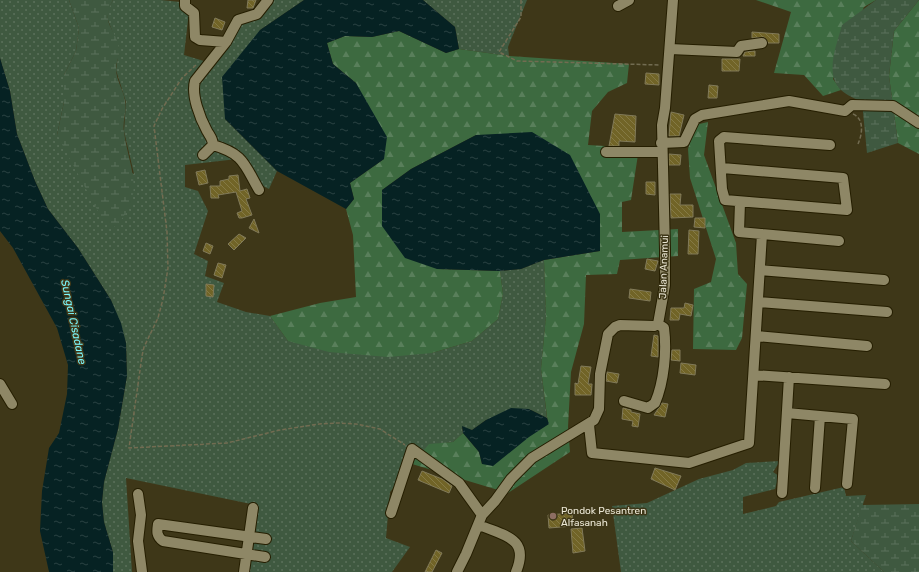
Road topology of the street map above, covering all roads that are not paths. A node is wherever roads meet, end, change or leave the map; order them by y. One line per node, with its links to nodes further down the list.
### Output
1 (185, 0): 6 (street)
2 (268, 0): 6 (street)
3 (629, 0): 5 (street)
4 (673, 0): 8 (street, Jalan Anamui)
5 (618, 6)
6 (226, 42): 10 (street)
7 (762, 43): 8 (street)
8 (670, 49): 12 (street, Jalan Anamui)
9 (919, 123): 12 (street)
10 (213, 145): 14 (street); 16 (street)
11 (830, 145): 15 (street)
12 (661, 148): 13 (street); 24 (street, Jalan Anamui)
13 (606, 152)
14 (203, 156)
15 (722, 168): 17 (street); 17 (street)
16 (259, 190)
17 (740, 202): 18 (street)
18 (762, 234): 19 (street); 20 (street)
19 (839, 241)
20 (760, 270): 21 (street); 22 (street)
21 (884, 280)
22 (758, 302): 23 (street); 25 (street)
23 (886, 312)
24 (658, 324): 31 (street); 35 (street)
25 (757, 336): 26 (street); 27 (street)
26 (866, 346)
27 (754, 375): 28 (street); 35 (street)
28 (789, 377): 30 (street); 33 (street)
29 (0, 384): 32 (street)
30 (885, 384)
31 (624, 401)
32 (12, 404)
33 (787, 413): 34 (street); 38 (street)
34 (820, 416): 36 (street); 37 (street)
35 (589, 425): 42 (street)
36 (847, 484)
37 (815, 488)
38 (782, 493)
39 (138, 494): 43 (street)
40 (253, 508): 45 (street)
41 (391, 513): 42 (street)
42 (480, 520): 51 (street); 52 (street)
43 (139, 528): 44 (street); 49 (street)
44 (157, 531): 45 (street); 47 (street)
45 (249, 537): 46 (street); 47 (street)
46 (266, 539)
47 (246, 554): 48 (street); 50 (street)
48 (265, 557)
49 (142, 572)
50 (244, 572)
51 (457, 572)
52 (516, 572)

